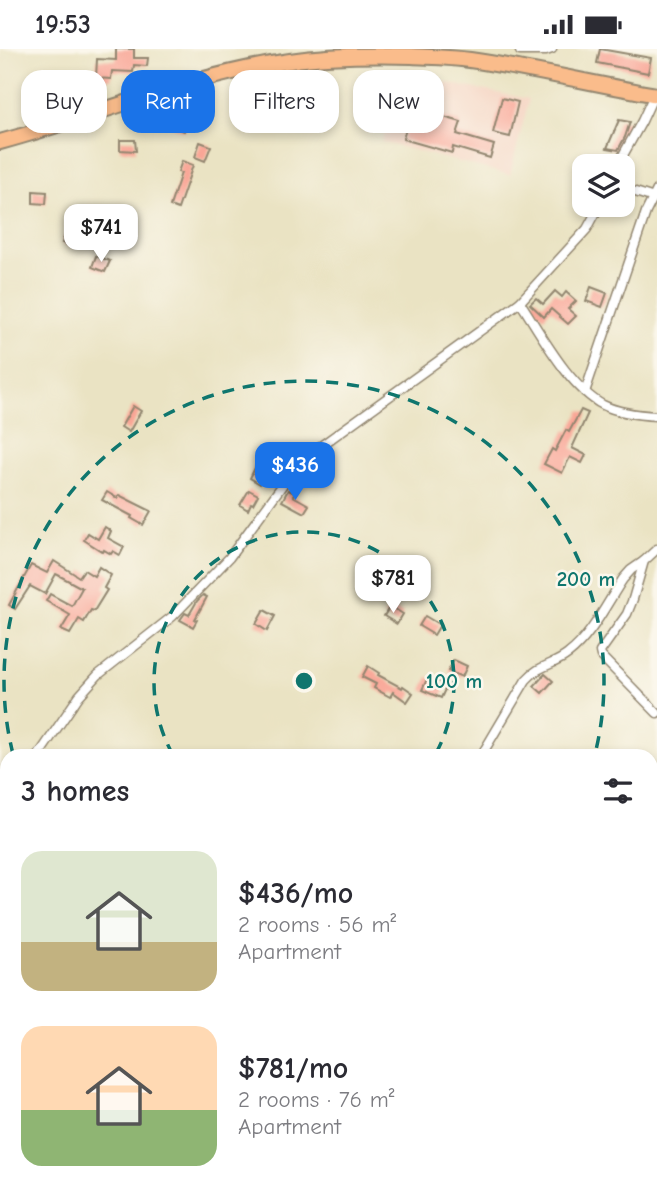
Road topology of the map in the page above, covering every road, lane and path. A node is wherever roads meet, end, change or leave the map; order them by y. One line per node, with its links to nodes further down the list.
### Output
1 (552, 49): 2 (street)
2 (520, 50): 4 (street)
3 (386, 52): 4 (highway); 6 (highway)
4 (517, 68): 5 (highway)
5 (656, 95): 7 (street)
6 (0, 142)
7 (624, 154)
8 (635, 191): 9 (street)
9 (655, 196): 12 (street)
10 (594, 217): 11 (street)
11 (520, 302): 12 (street); 17 (street)
12 (585, 392): 13 (street)
13 (657, 416)
14 (657, 549): 15 (street)
15 (644, 561): 16 (street); 18 (street)
16 (657, 713)
17 (43, 749)
18 (485, 749)

